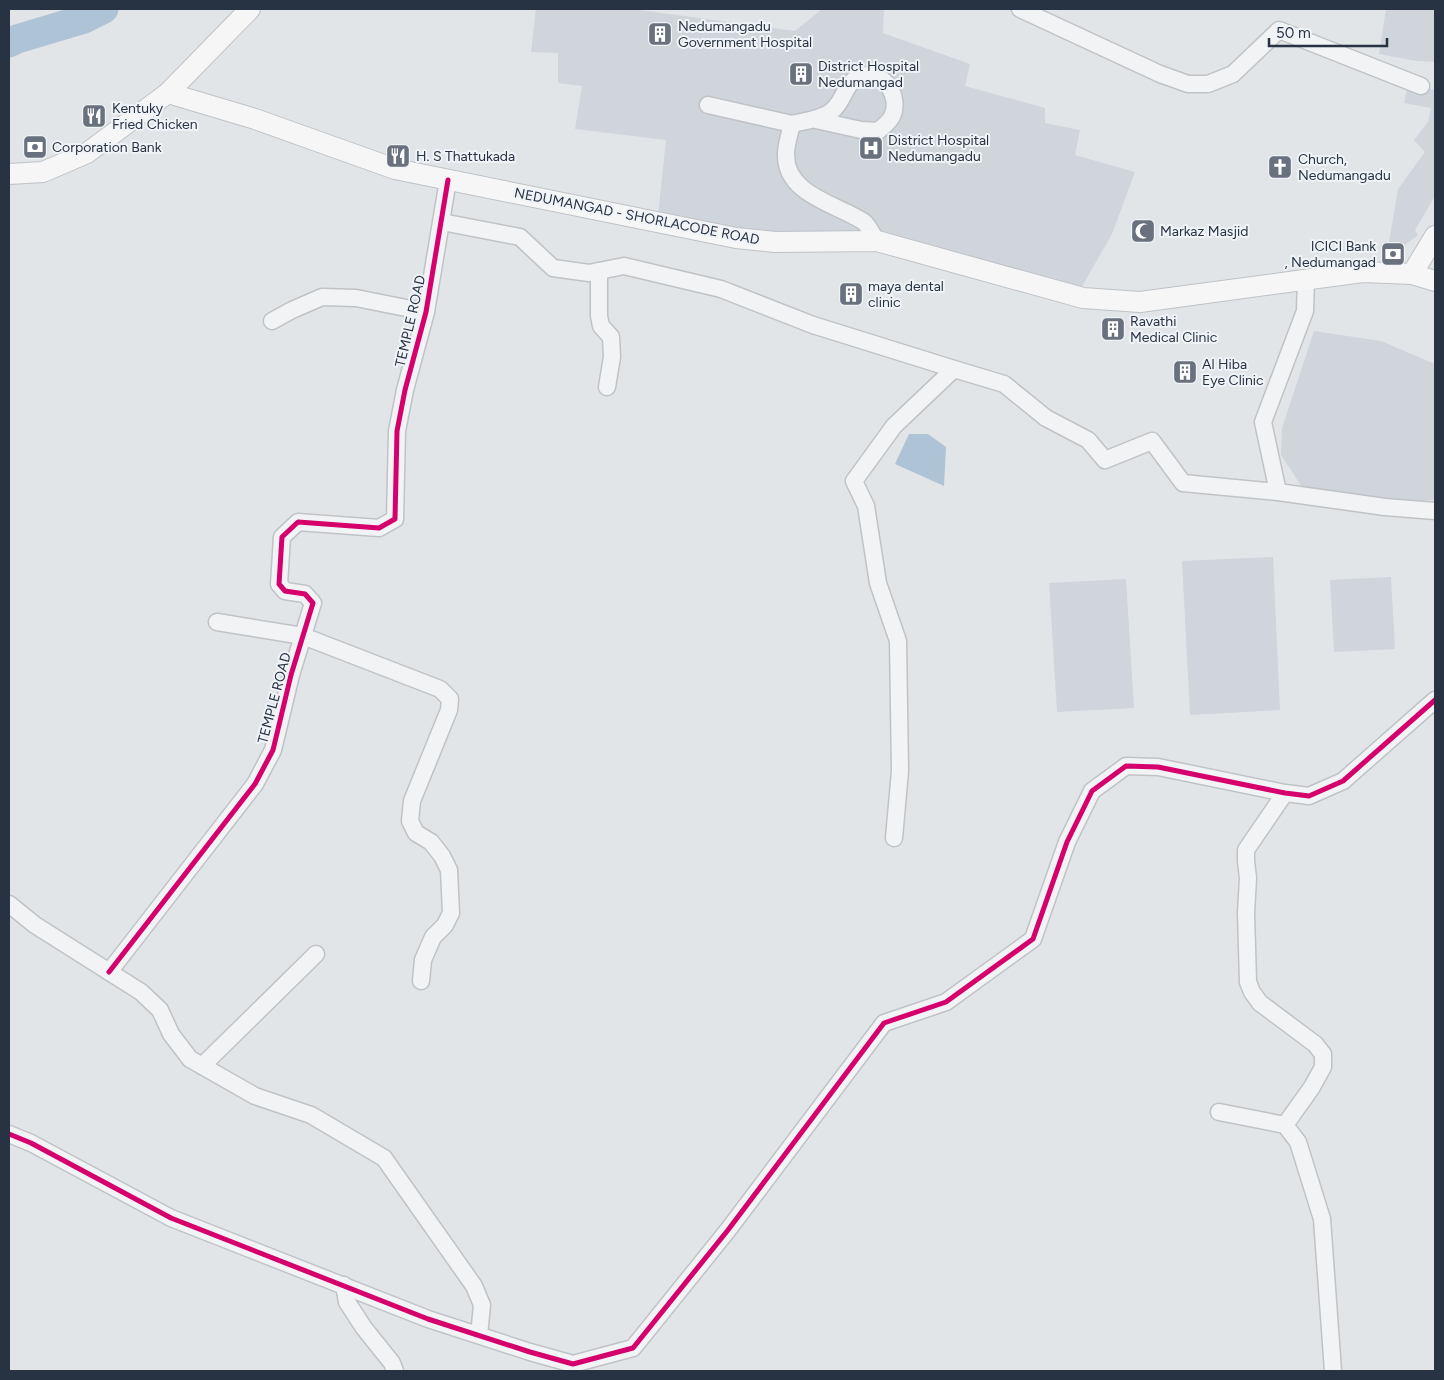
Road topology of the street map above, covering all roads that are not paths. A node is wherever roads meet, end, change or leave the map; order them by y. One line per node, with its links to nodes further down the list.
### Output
1 (250, 9): 4 (main road)
2 (1020, 9): 3 (street)
3 (1421, 86)
4 (168, 93): 8 (main road); 9 (main road, NEDUMANGAD - SHORLACODE ROAD)
5 (708, 105): 7 (street)
6 (816, 120): 6 (street); 7 (street)
7 (792, 124): 12 (street)
8 (9, 174)
9 (448, 180): 10 (street, TEMPLE ROAD); 12 (main road, NEDUMANGAD - SHORLACODE ROAD)
10 (442, 222): 13 (street); 17 (street, TEMPLE ROAD)
11 (1435, 236): 14 (main road)
12 (877, 241): 15 (main road, NEDUMANGAD - SHORLACODE ROAD)
13 (599, 271): 19 (street); 20 (street)
14 (1412, 274): 15 (main road, NEDUMANGAD - SHORLACODE ROAD); 16 (main road, NEDUMANGAD - SHORLACODE ROAD)
15 (1306, 280): 21 (street)
16 (1435, 281)
17 (426, 312): 18 (street); 24 (street, TEMPLE ROAD)
18 (272, 321)
19 (954, 369): 21 (street); 27 (street)
20 (607, 387)
21 (1278, 492): 22 (street)
22 (1435, 511)
23 (217, 622): 24 (street)
24 (303, 636): 30 (street, TEMPLE ROAD); 31 (street)
25 (1435, 700): 26 (street)
26 (1285, 793): 34 (street); 38 (street)
27 (894, 838)
28 (9, 904): 30 (street)
29 (316, 954): 32 (street)
30 (109, 972): 32 (street)
31 (421, 981)
32 (202, 1066): 37 (street)
33 (1219, 1112): 34 (street)
34 (1285, 1125): 40 (street)
35 (9, 1134): 36 (street)
36 (344, 1285): 37 (street); 39 (street)
37 (479, 1335): 38 (street)
38 (574, 1368)
39 (395, 1371)
40 (1333, 1371)

